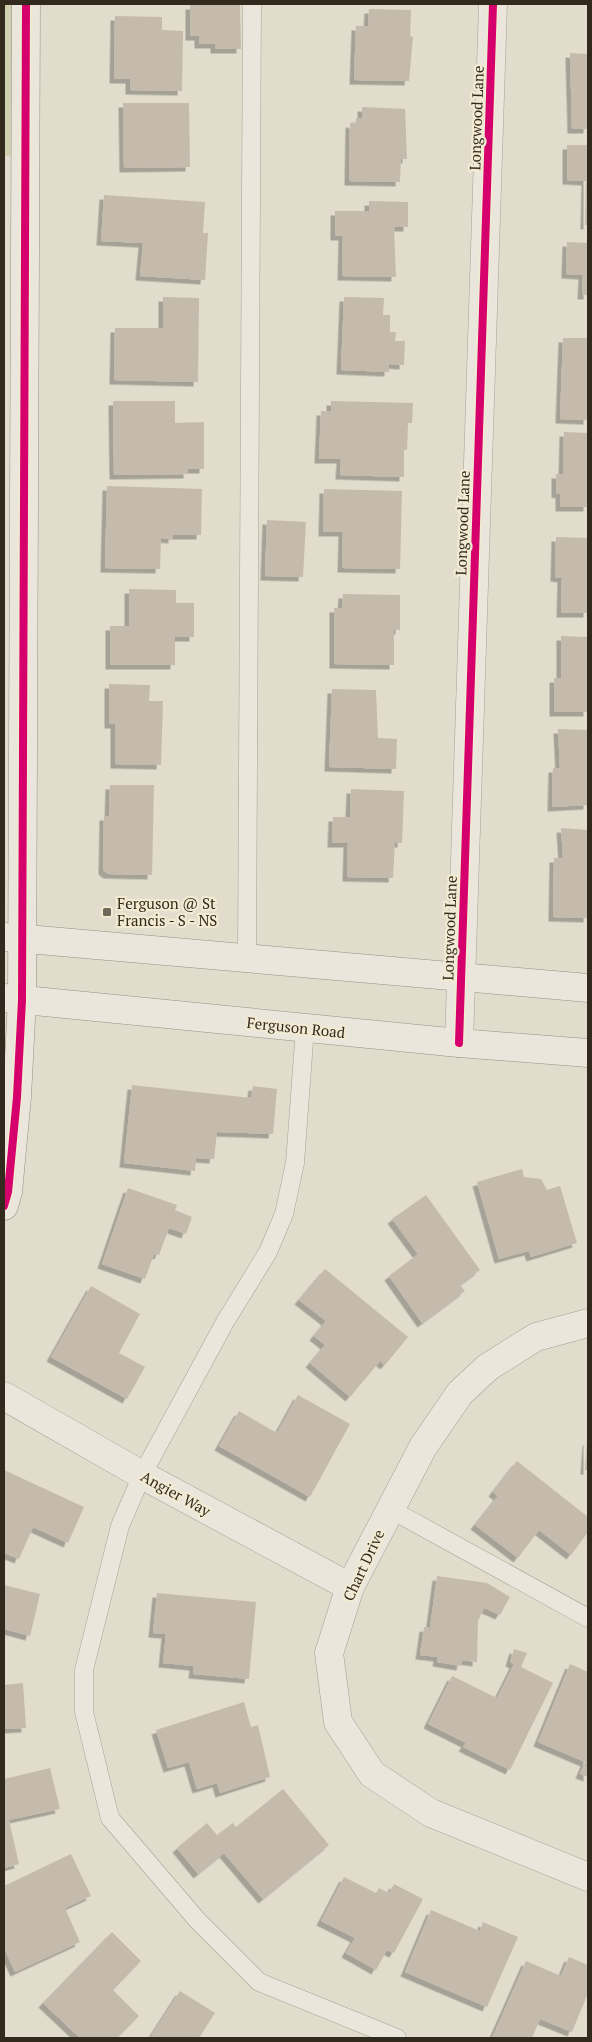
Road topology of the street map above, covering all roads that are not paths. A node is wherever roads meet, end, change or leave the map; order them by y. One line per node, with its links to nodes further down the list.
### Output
1 (26, 4): 4 (street)
2 (252, 4): 5 (lane)
3 (493, 4): 6 (street, Longwood Lane)
4 (12, 938): 5 (street); 8 (street)
5 (247, 957): 6 (street)
6 (461, 976): 7 (street); 10 (street, Longwood Lane)
7 (588, 988)
8 (13, 999): 9 (street, Ferguson Road); 12 (street)
9 (305, 1028): 10 (street, Ferguson Road); 15 (lane)
10 (459, 1043): 11 (street, Ferguson Road)
11 (588, 1053)
12 (4, 1206)
13 (588, 1323): 16 (street, Chart Drive)
14 (4, 1396): 15 (street, Angier Way)
15 (142, 1475): 17 (street, Angier Way); 20 (lane)
16 (390, 1509): 17 (street, Chart Drive); 18 (lane)
17 (350, 1587): 19 (street, Chart Drive)
18 (588, 1618)
19 (588, 1876)
20 (397, 2038)

